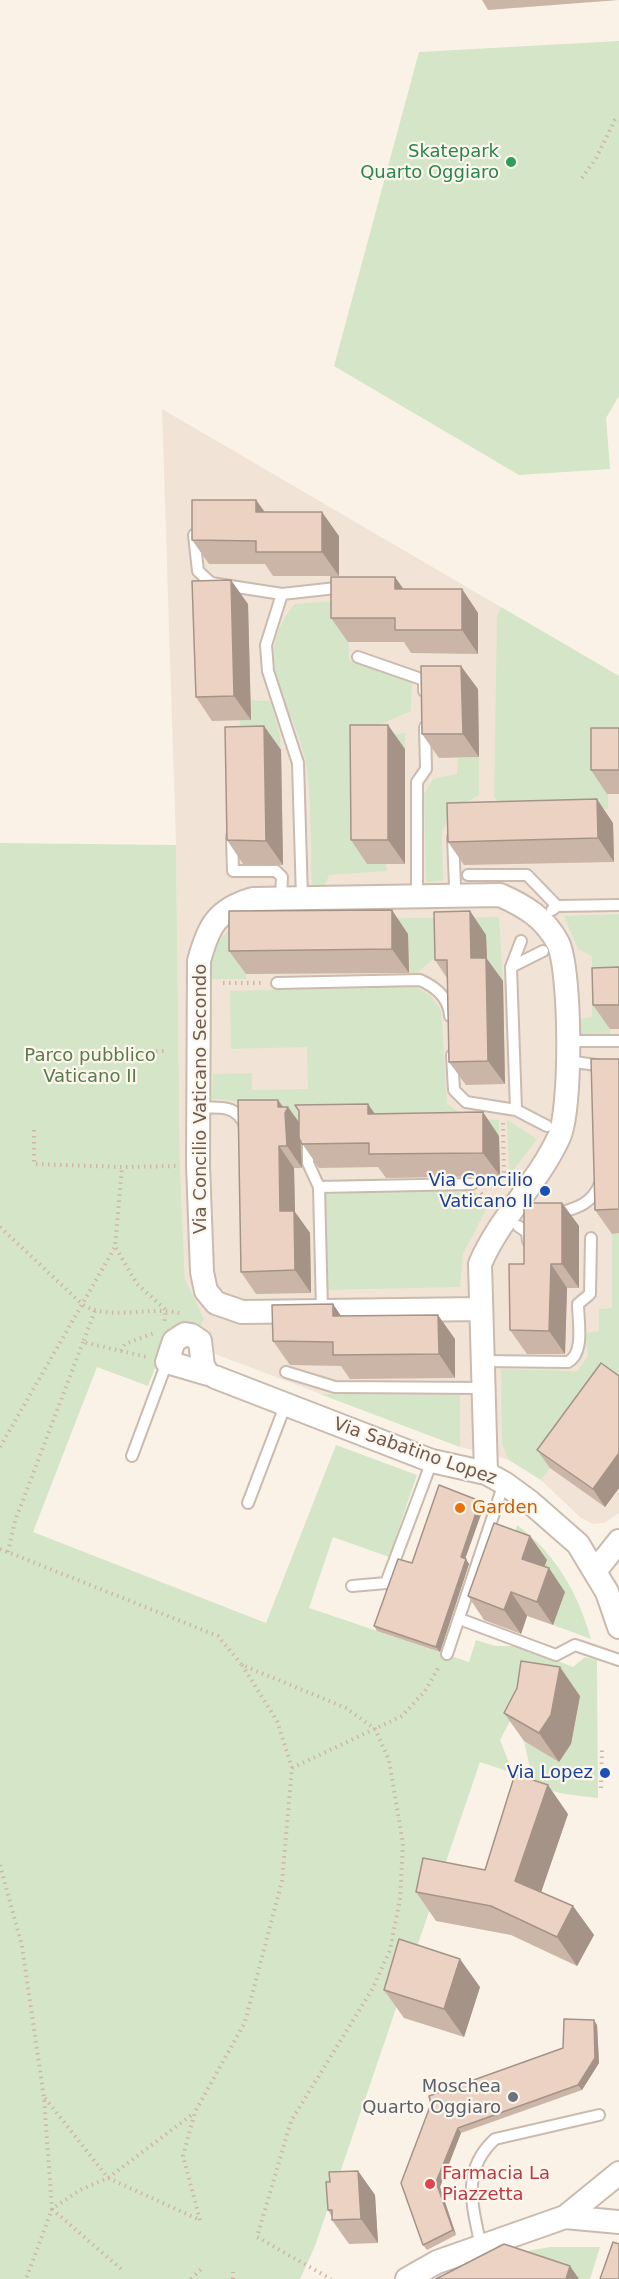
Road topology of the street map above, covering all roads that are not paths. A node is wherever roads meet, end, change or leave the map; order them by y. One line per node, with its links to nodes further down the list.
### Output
1 (194, 535): 3 (lane)
2 (353, 587): 3 (lane)
3 (282, 594): 10 (lane)
4 (358, 657): 8 (lane)
5 (458, 822): 9 (lane)
6 (232, 825): 10 (lane)
7 (468, 875): 11 (lane)
8 (417, 886)
9 (455, 886)
10 (292, 898): 19 (street, Via Concilio Vaticano Secondo); 21 (street, Via Concilio Vaticano Secondo)
11 (619, 904)
12 (521, 941): 14 (lane)
13 (543, 951): 14 (lane)
14 (512, 967): 22 (lane)
15 (277, 983): 16 (lane)
16 (451, 1031)
17 (619, 1041): 19 (lane)
18 (452, 1043): 22 (lane)
19 (567, 1051): 20 (lane); 31 (street, Via Concilio Vaticano Secondo)
20 (619, 1068)
21 (198, 1108): 25 (lane); 32 (street, Via Concilio Vaticano Secondo)
22 (516, 1110): 23 (lane)
23 (547, 1126)
24 (308, 1135): 28 (lane)
25 (247, 1143)
26 (600, 1174): 30 (lane)
27 (472, 1184): 28 (lane)
28 (319, 1187): 32 (lane)
29 (591, 1238): 33 (lane)
30 (528, 1250)
31 (481, 1309): 32 (street, Via Concilio Vaticano Secondo); 33 (street, Via Concilio Vaticano Secondo)
32 (322, 1311)
33 (481, 1361): 37 (street, Via Concilio Vaticano Secondo)
34 (167, 1362): 36 (street, Via Sabatino Lopez); 36 (street); 39 (lane)
35 (286, 1372): 37 (lane)
36 (211, 1376): 38 (street, Via Sabatino Lopez)
37 (482, 1389): 41 (street, Via Concilio Vaticano Secondo)
38 (285, 1406): 40 (street, Via Sabatino Lopez); 42 (lane)
39 (132, 1456)
40 (432, 1461): 41 (street, Via Sabatino Lopez); 45 (lane)
41 (495, 1478): 44 (street, Via Sabatino Lopez); 48 (lane)
42 (248, 1503)
43 (619, 1541): 44 (street)
44 (596, 1570): 47 (street, Via Sabatino Lopez)
45 (352, 1586)
46 (465, 1621): 49 (lane)
47 (619, 1628)
48 (447, 1654)
49 (619, 1660)
50 (599, 2115): 54 (lane)
51 (619, 2173): 52 (street)
52 (565, 2217): 53 (street); 54 (street)
53 (619, 2222)
54 (482, 2247): 55 (street)
55 (407, 2279)

